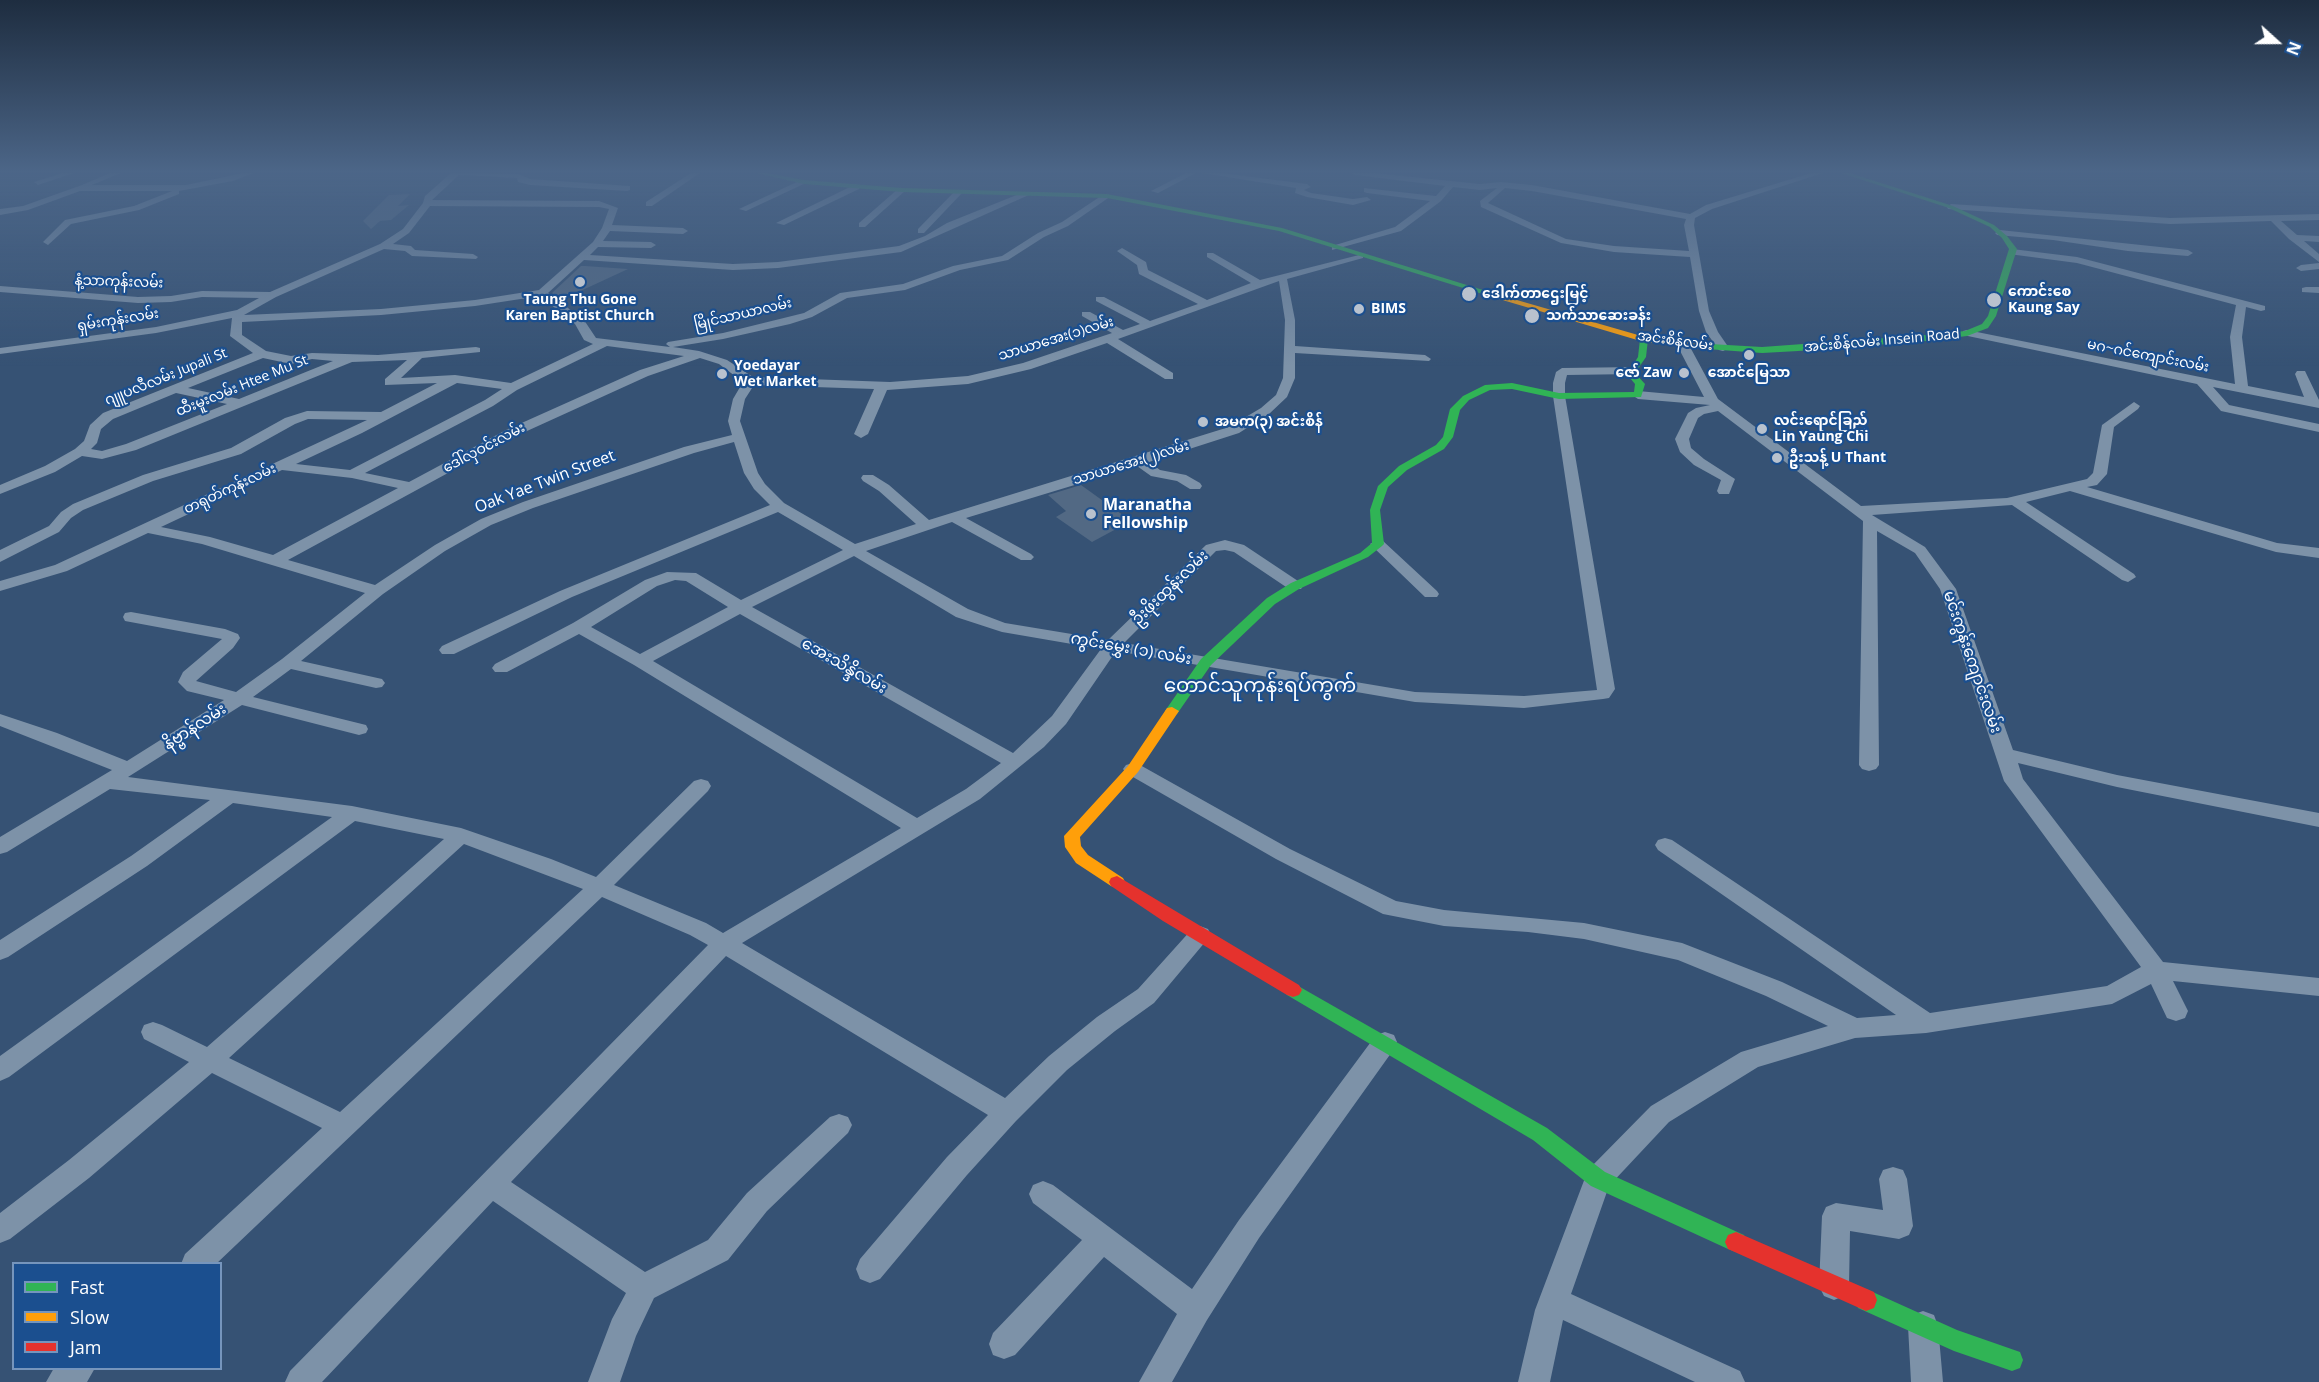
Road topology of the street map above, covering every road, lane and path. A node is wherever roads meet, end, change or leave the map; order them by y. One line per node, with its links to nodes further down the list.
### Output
1 (53, 237): 15 (street)
2 (396, 237): 18 (street)
3 (600, 237): 16 (street)
4 (929, 237): 27 (street)
5 (1037, 237): 52 (street, မြိုင်သာယာလမ်း)
6 (1301, 237): 19 (main road)
7 (1370, 237): 19 (street)
8 (1556, 237): 23 (street)
9 (1692, 237): 23 (street)
10 (2003, 237): 20 (main road)
11 (2042, 237): 22 (street)
12 (2292, 237): 29 (street)
13 (2299, 237): 14 (street)
14 (2319, 239)
15 (48, 242)
16 (596, 244): 17 (street); 27 (street)
17 (651, 245)
18 (383, 246): 26 (street); 38 (street)
19 (1335, 248): 25 (main road)
20 (2011, 249): 28 (street); 40 (street); 46 (main road, အင်းစိန်လမ်း Insein Road)
21 (1122, 251): 41 (street)
22 (2188, 253)
23 (1695, 254): 53 (street)
24 (1210, 255): 33 (street)
25 (1360, 256): 32 (street, သာယာအေး(၁)လမ်း); 49 (main road, အင်းစိန်လမ်း)
26 (473, 257)
27 (582, 257): 37 (street)
28 (2140, 258)
29 (2319, 259)
30 (2319, 266): 31 (street)
31 (2301, 268)
32 (1281, 277): 33 (street, သာယာအေး(၁)လမ်း); 54 (street, သာယာအေး(၂)လမ်း)
33 (1259, 283): 41 (street, သာယာအေး(၁)လမ်း)
34 (0, 289): 38 (street, နံ့သာကုန်းလမ်း)
35 (2306, 290): 36 (street)
36 (2319, 290)
37 (542, 293): 44 (street); 50 (street)
38 (272, 295): 44 (street)
39 (1100, 299): 45 (street)
40 (2242, 302): 42 (street); 71 (street)
41 (1207, 304): 45 (street, သာယာအေး(၁)လမ်း)
42 (2261, 308)
43 (1086, 314): 47 (street)
44 (238, 316): 56 (street, ရှမ်းကုန်းလမ်း); 57 (street)
45 (1150, 325): 47 (street, သာယာအေး(၁)လမ်း)
46 (1967, 333): 53 (main road, အင်းစိန်လမ်း Insein Road); 67 (street, မဂ~ဂင်ကျောင်းလမ်း)
47 (1122, 334): 48 (street, သာယာအေး(၁)လမ်း)
48 (1108, 339): 64 (street); 68 (street, သာယာအေး(၁)လမ်း)
49 (1644, 339): 51 (main road, အင်းစိန်လမ်း); 62 (main road)
50 (603, 344): 52 (street); 69 (street)
51 (1683, 345): 53 (main road, အင်းစိန်လမ်း); 76 (street, မင်းကွန်းကျောင်းလမ်း)
52 (646, 346): 58 (street)
53 (1723, 348)
54 (1290, 349): 61 (street); 83 (street, သာယာအေး(၂)လမ်း)
55 (476, 350): 59 (street, ထီးမူးလမ်း Htee Mu St)
56 (0, 351)
57 (262, 354): 60 (street); 70 (street, ဂျူပလီလမ်း Jupali St)
58 (699, 354): 66 (street); 88 (street, ဒေါ်လှဝင်းလမ်း)
59 (418, 356): 60 (street, ထီးမူးလမ်း Htee Mu St); 65 (street)
60 (351, 358): 75 (street, ထီးမူးလမ်း Htee Mu St)
61 (1425, 360)
62 (1634, 370): 72 (main road); 73 (street)
63 (2301, 374): 74 (street)
64 (1169, 376)
65 (455, 379): 69 (street); 78 (street, တရုတ်ကုန်းလမ်း)
66 (750, 381): 68 (street, သာယာအေး(၁)လမ်း); 81 (street, ကွင်းမွှေး (၁) လမ်း)
67 (2201, 381): 71 (street, မဂ~ဂင်ကျောင်းလမ်း); 79 (street)
68 (882, 386): 80 (street)
69 (513, 387): 85 (street)
70 (175, 389): 75 (street); 82 (street, ဂျူပလီလမ်း Jupali St)
71 (2242, 390): 74 (street, မဂ~ဂင်ကျောင်းလမ်း)
72 (1638, 395): 73 (main road); 76 (street)
73 (1559, 396): 98 (main road); 118 (street, ကွင်းမွှေး (၁) လမ်း)
74 (2316, 402)
75 (240, 403): 82 (street, ထီးမူးလမ်း Htee Mu St)
76 (1716, 404): 91 (street); 94 (street, မင်းကွန်းကျောင်းလမ်း)
77 (2134, 406): 89 (street)
78 (383, 416): 84 (street, တရုတ်ကုန်းလမ်း); 102 (street)
79 (2319, 428)
80 (861, 434)
81 (739, 437): 93 (street, ကွင်းမွှေး (၁) လမ်း); 110 (street, Oak Yae Twin Street)
82 (80, 452): 90 (street, ဂျူပလီလမ်း Jupali St)
83 (1139, 461): 87 (street); 95 (street, သာယာအေး(၂)လမ်း)
84 (280, 466): 85 (street); 97 (street, တရုတ်ကုန်းလမ်း)
85 (352, 474): 88 (street)
86 (868, 478): 96 (street)
87 (1195, 486)
88 (411, 487): 104 (street, ဒေါ်လှဝင်းလမ်း)
89 (2073, 488): 92 (street); 101 (street)
90 (0, 490)
91 (1724, 490)
92 (2015, 501): 94 (street); 107 (street)
93 (779, 506): 99 (street, ကွင်းမွှေး (၁) လမ်း); 100 (street)
94 (1864, 516): 125 (street, မင်းကွန်းကျောင်းလမ်း); 127 (street)
95 (953, 517): 96 (street, သာယာအေး(၂)လမ်း); 103 (street)
96 (927, 526): 99 (street, သာယာအေး(၂)လမ်း)
97 (144, 528): 104 (street); 105 (street, တရုတ်ကုန်းလမ်း)
98 (1378, 544): 109 (main road); 111 (street)
99 (856, 549): 112 (street, သာယာအေး(၂)လမ်း); 115 (street, ကွင်းမွှေး (၁) လမ်း)
100 (663, 554): 106 (street); 116 (street)
101 (2318, 554)
102 (0, 558): 105 (street)
103 (1026, 558)
104 (276, 560): 110 (street)
105 (38, 574): 108 (street, တရုတ်ကုန်းလမ်း)
106 (674, 575): 112 (street, အေးသိန္ဒိလမ်း); 114 (street)
107 (2128, 577)
108 (0, 586)
109 (1295, 586): 115 (street, ဦးဖိုးထွန်းလမ်း); 118 (main road)
110 (377, 591): 119 (street, နိဗ္ဗာန်လမ်း)
111 (1431, 594)
112 (740, 607): 117 (street, သာယာအေး(၂)လမ်း); 126 (street, အေးသိန္ဒိလမ်း)
113 (131, 617): 122 (street)
114 (579, 627): 117 (street); 120 (street)
115 (1112, 645): 118 (street, ကွင်းမွှေး (၁) လမ်း); 126 (street, ဦးဖိုးထွန်းလမ်း)
116 (448, 650)
117 (640, 661): 135 (street)
118 (1206, 662): 128 (main road)
119 (288, 663): 121 (street); 122 (street, နိဗ္ဗာန်လမ်း)
120 (501, 668)
121 (376, 683)
122 (240, 698): 124 (street); 129 (street, နိဗ္ဗာန်လမ်း)
123 (0, 720): 129 (street)
124 (359, 729)
125 (2005, 754): 134 (street); 143 (street, မင်းကွန်းကျောင်းလမ်း)
126 (1014, 762): 135 (street, ဦးဖိုးထွန်းလမ်း)
127 (1869, 765)
128 (1133, 769): 140 (main road); 147 (street)
129 (128, 770): 130 (street, နိဗ္ဗာန်လမ်း)
130 (108, 782): 132 (street); 138 (street, နိဗ္ဗာန်လမ်း)
131 (701, 786): 139 (street)
132 (230, 796): 133 (street); 142 (street)
133 (352, 813): 136 (street); 151 (street)
134 (2319, 820)
135 (917, 828): 141 (street, ဦးဖိုးထွန်းလမ်း)
136 (461, 835): 139 (street); 150 (street)
137 (1665, 845): 146 (street)
138 (0, 847)
139 (599, 887): 141 (street); 154 (street)
140 (1200, 935): 149 (main road); 152 (street)
141 (724, 943): 152 (street); 157 (street, ဦးဖိုးထွန်းလမ်း)
142 (0, 951)
143 (2156, 970): 144 (street); 145 (street, မင်းကွန်းကျောင်းလမ်း); 146 (street)
144 (2319, 987)
145 (2176, 1011)
146 (1926, 1023): 147 (street)
147 (1855, 1028): 155 (street)
148 (153, 1032): 150 (street)
149 (1384, 1042): 155 (main road); 166 (street)
150 (208, 1061): 154 (street); 159 (street)
151 (0, 1070)
152 (1007, 1113): 162 (street)
153 (839, 1125): 164 (street)
154 (344, 1126): 161 (street)
155 (1598, 1179): 163 (main road); 165 (street)
156 (1893, 1179): 163 (street)
157 (492, 1185): 164 (street); 172 (street, ဦးဖိုးထွန်းလမ်း)
158 (1042, 1194): 160 (street)
159 (0, 1230)
160 (1102, 1239): 166 (street); 168 (street)
161 (196, 1262)
162 (870, 1269)
163 (1834, 1286): 167 (main road)
164 (644, 1288): 173 (street)
165 (1554, 1301): 175 (street); 176 (street)
166 (1196, 1310): 174 (street)
167 (1923, 1326): 169 (main road); 177 (street)
168 (1004, 1344)
169 (2012, 1360)
170 (77, 1370): 171 (street)
171 (62, 1382)
172 (301, 1382)
173 (604, 1382)
174 (1155, 1382)
175 (1534, 1382)
176 (1729, 1382)
177 (1927, 1382)

